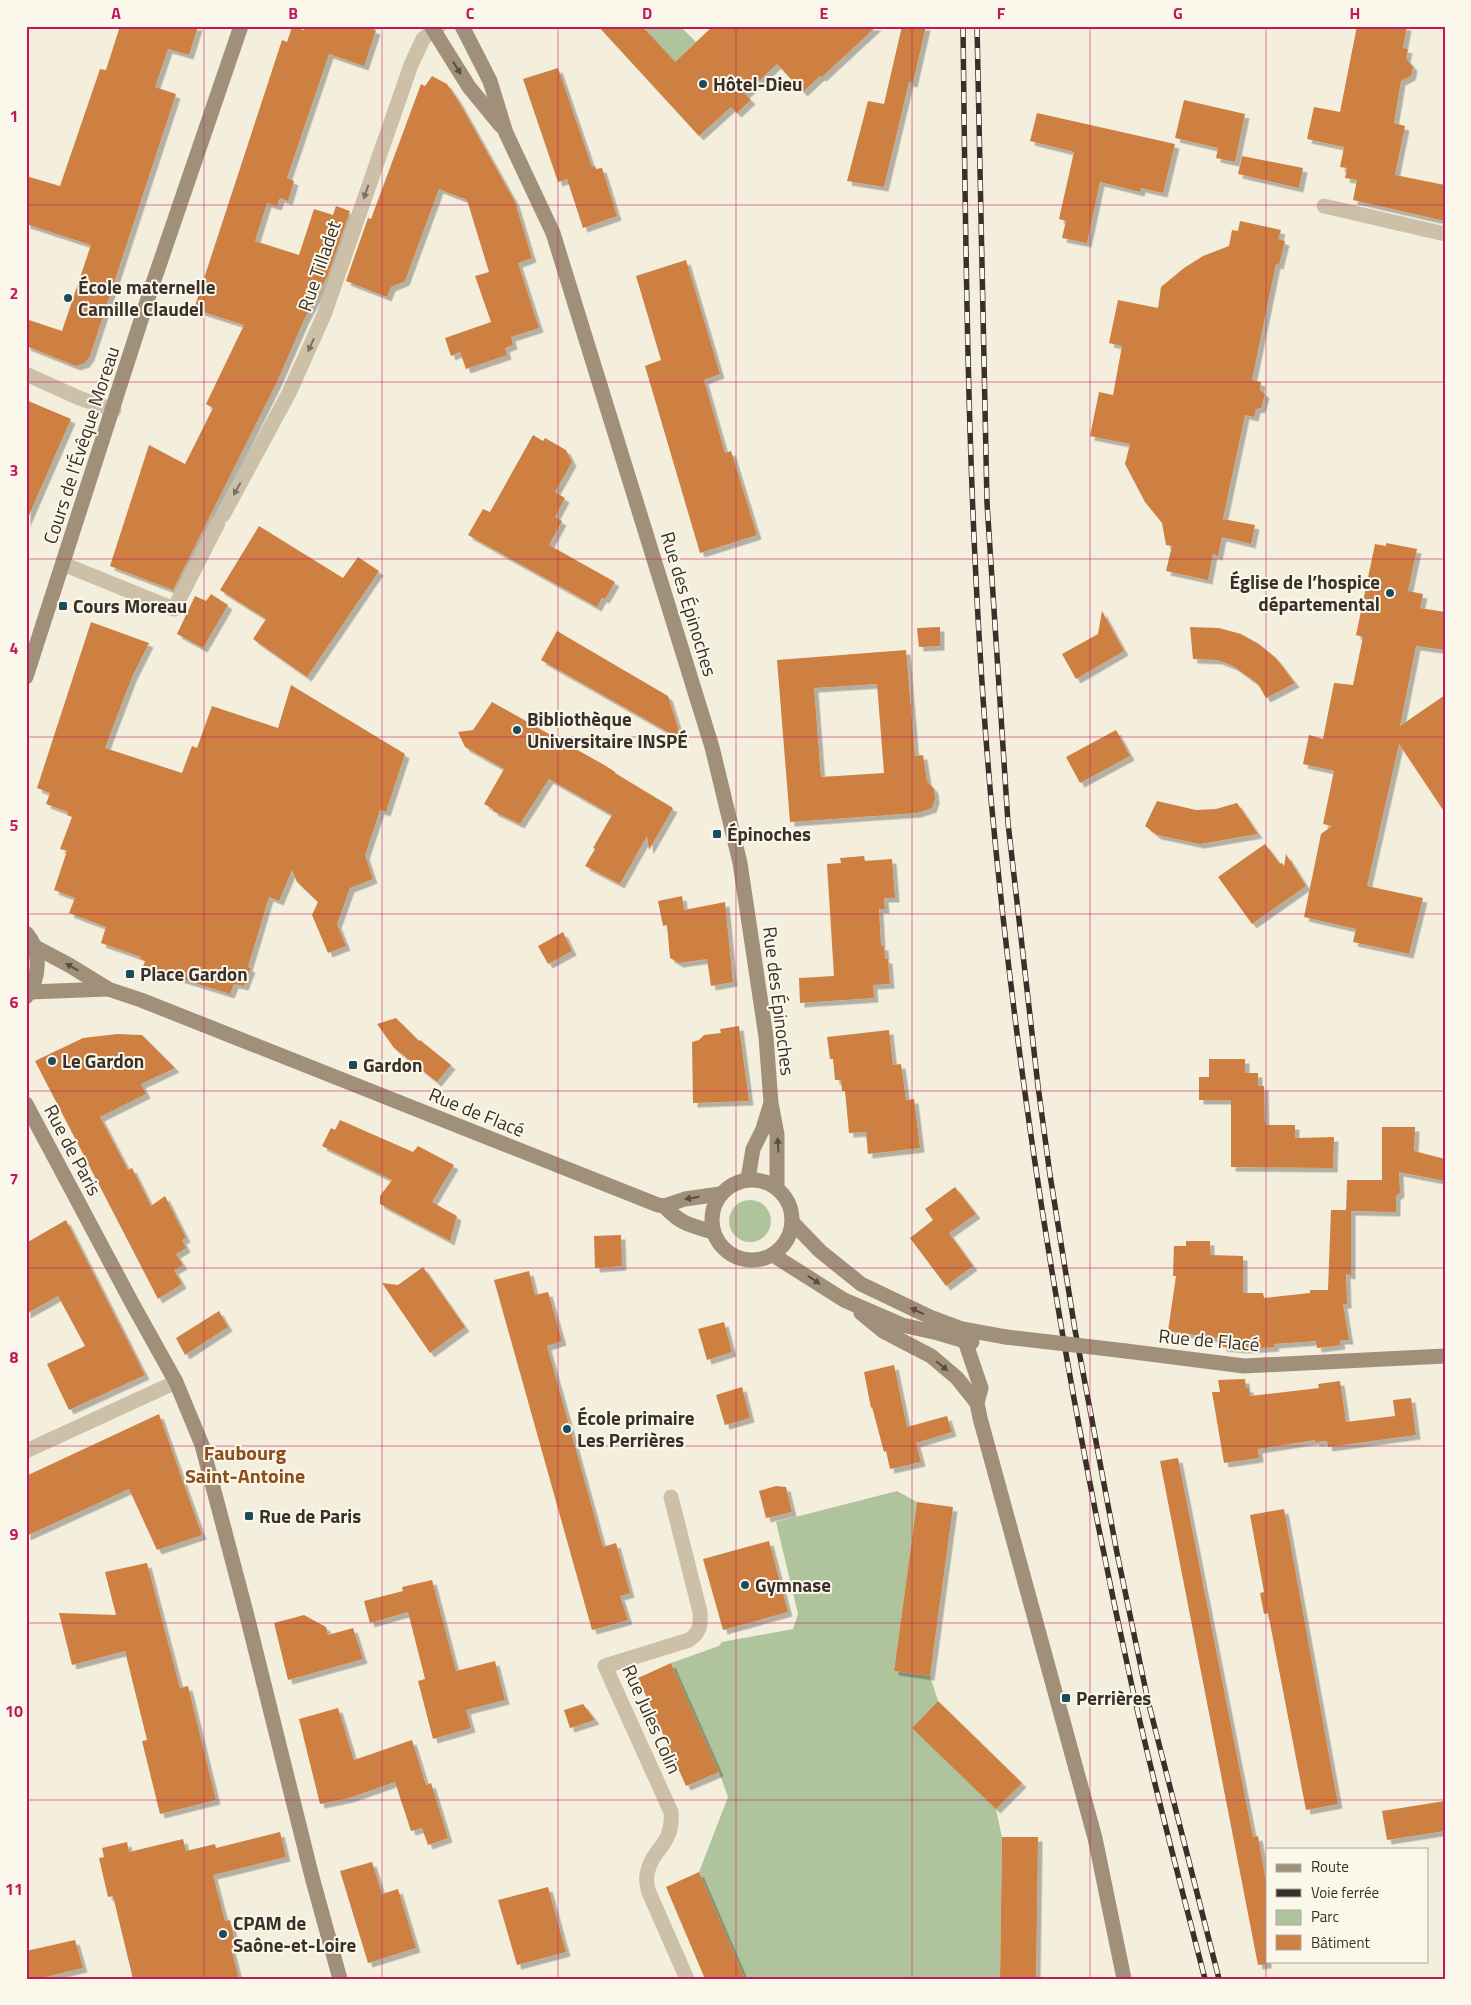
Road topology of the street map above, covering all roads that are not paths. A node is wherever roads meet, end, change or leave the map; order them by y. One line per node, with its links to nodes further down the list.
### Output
1 (241, 26): 8 (street, Cours de l'Évêque Moreau)
2 (462, 26): 4 (street, Rue des Épinoches)
3 (434, 27): 4 (street, Rue des Épinoches, one-way to 4); 9 (street, Rue Tilladet, one-way to 9)
4 (506, 133): 15 (street, Rue des Épinoches)
5 (1324, 206): 6 (street)
6 (1445, 234)
7 (26, 374): 8 (street)
8 (114, 410): 9 (street, Cours de l'Évêque Moreau)
9 (63, 564): 10 (street, Cours de l'Évêque Moreau)
10 (26, 677)
11 (26, 933): 12 (street)
12 (35, 947): 13 (street, Rue de Flacé, one-way to 12); 14 (street)
13 (108, 988): 14 (street, Rue de Flacé); 20 (street, Rue de Flacé)
14 (28, 995)
15 (771, 1103): 17 (street, Rue des Épinoches); 18 (street, Rue des Épinoches, one-way to 15)
16 (26, 1104): 27 (street, Rue de Paris)
17 (748, 1179): 18 (street); 19 (street)
18 (777, 1188): 21 (street, Rue de Flacé)
19 (720, 1194): 20 (street, one-way to 20); 22 (street)
20 (664, 1206): 22 (street, Rue de Flacé)
21 (792, 1222): 23 (street); 25 (street, Rue de Flacé, one-way to 21)
22 (713, 1232): 23 (street)
23 (773, 1254): 24 (street, Rue de Flacé, one-way to 24)
24 (844, 1300): 25 (street, Rue de Flacé); 28 (street, Rue de Flacé, one-way to 28)
25 (964, 1335): 26 (street, Rue de Flacé, bridge); 28 (street)
26 (1445, 1356)
27 (176, 1382): 29 (street); 31 (street, Rue de Paris)
28 (977, 1403): 33 (street)
29 (26, 1450)
30 (671, 1497): 32 (street, Rue Jules Colin)
31 (340, 1979)
32 (687, 1979)
33 (1124, 1979)

